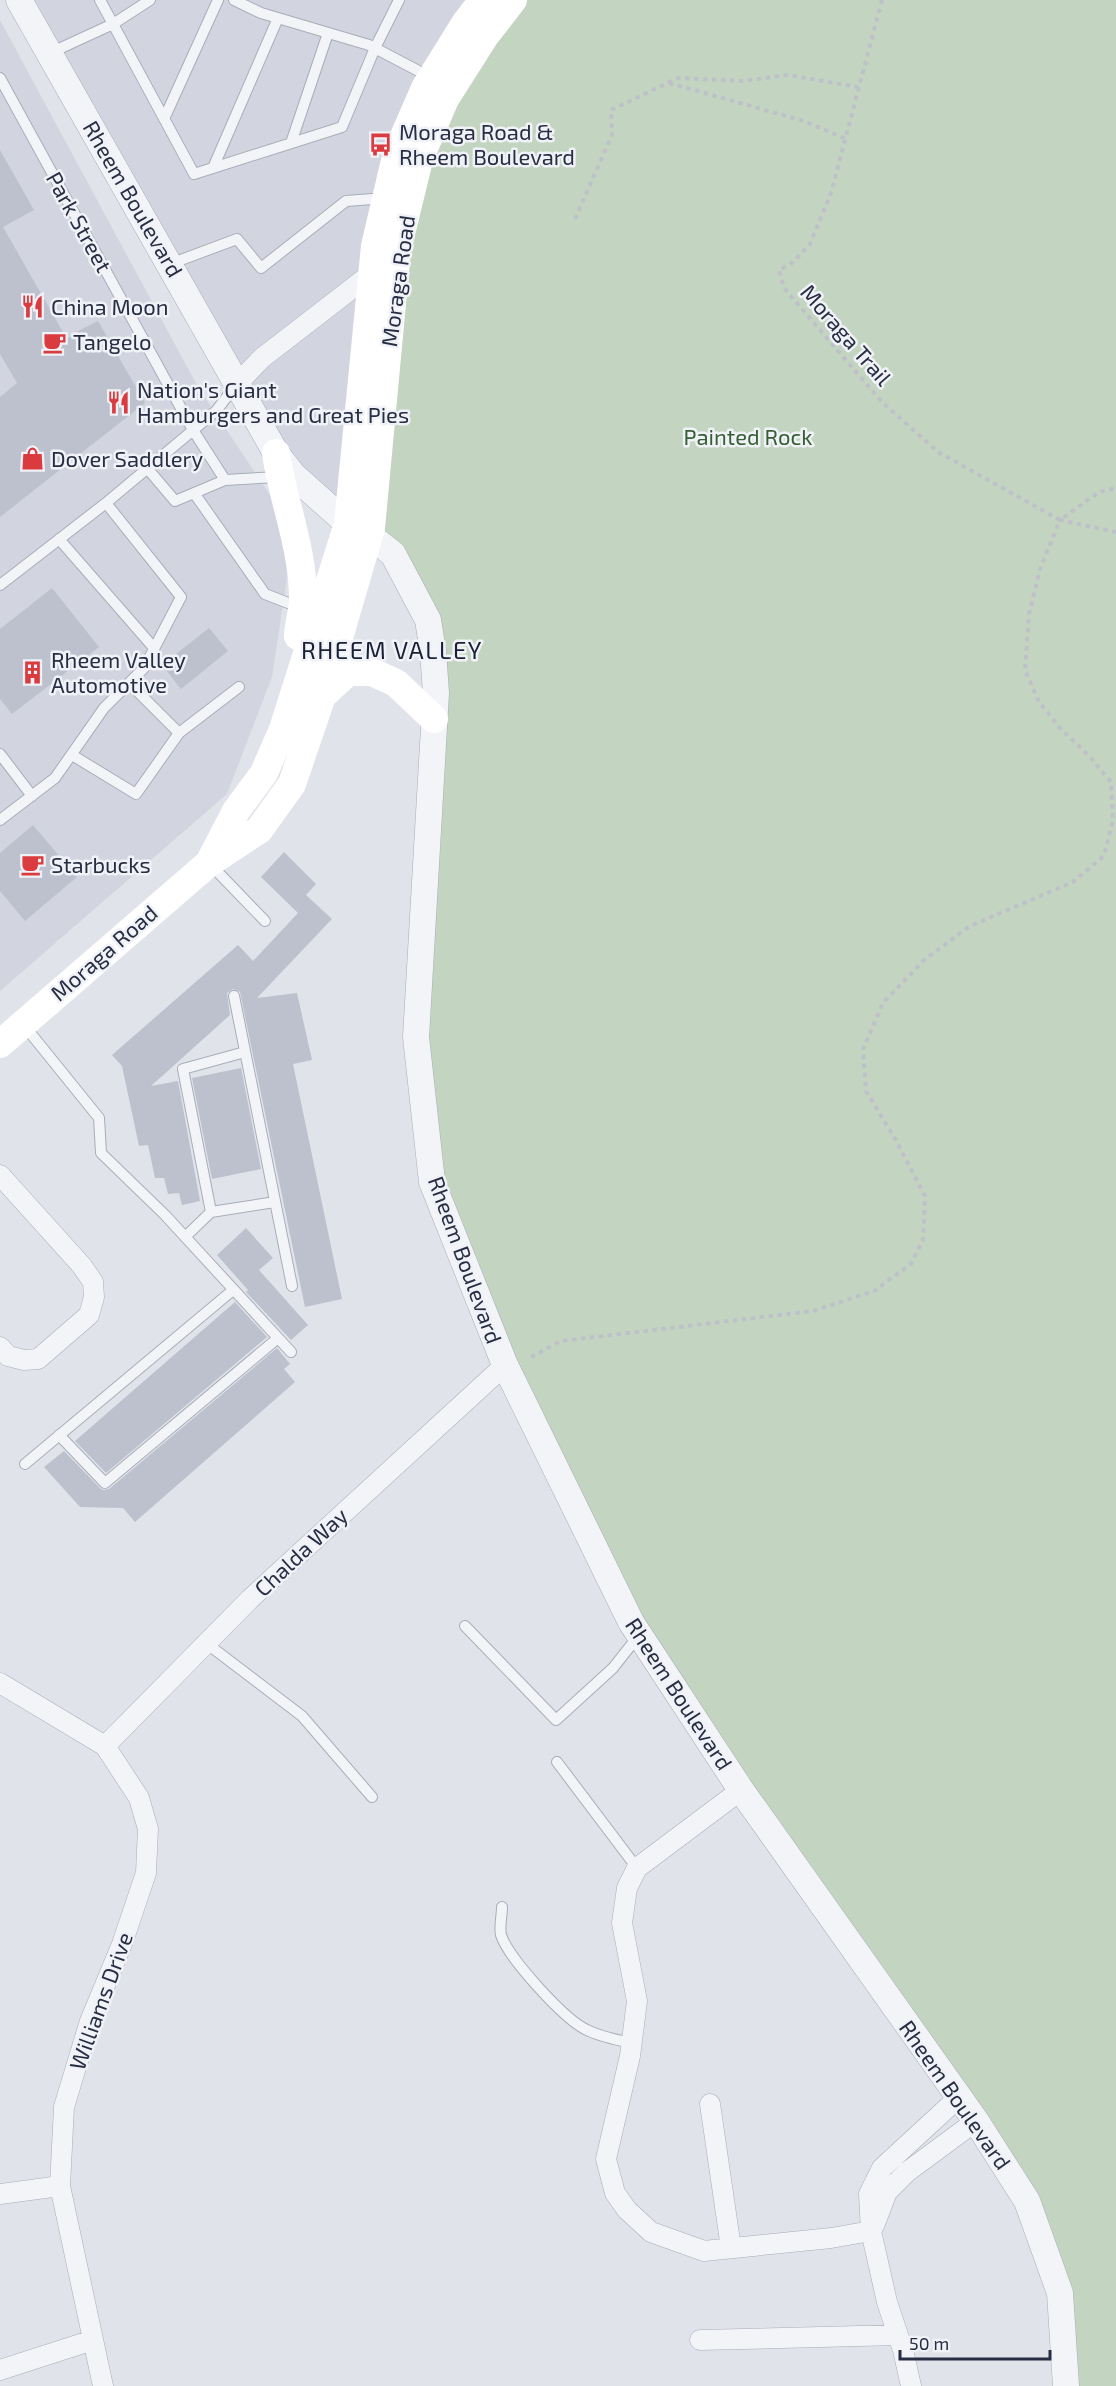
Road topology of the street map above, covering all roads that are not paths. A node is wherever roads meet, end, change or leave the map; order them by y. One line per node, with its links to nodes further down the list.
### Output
1 (19, 0): 13 (street, Rheem Boulevard)
2 (100, 0): 10 (lane)
3 (150, 0): 10 (lane)
4 (218, 0): 16 (lane)
5 (234, 0): 9 (lane)
6 (399, 0): 12 (lane)
7 (483, 0): 15 (main road, Moraga Road)
8 (513, 0): 15 (main road, Moraga Road)
9 (278, 18): 11 (lane); 18 (lane)
10 (113, 24): 13 (lane); 16 (lane)
11 (328, 33): 12 (lane); 17 (lane)
12 (375, 48): 15 (lane); 17 (lane)
13 (50, 54): 20 (street, Rheem Boulevard)
14 (0, 78): 23 (lane, Park Street)
15 (440, 85): 19 (main road, Moraga Road); 29 (main road, Moraga Road)
16 (164, 119): 18 (lane)
17 (291, 143): 18 (lane)
18 (213, 168)
19 (386, 198): 20 (lane); 21 (main road, Moraga Road)
20 (170, 264): 22 (street, Rheem Boulevard)
21 (372, 273): 22 (street); 29 (main road, Moraga Road)
22 (238, 383): 23 (lane); 24 (street, Rheem Boulevard)
23 (193, 430): 25 (lane); 26 (lane, Park Street)
24 (278, 465): 26 (lane); 29 (street, Rheem Boulevard); 32 (main road)
25 (147, 468): 27 (lane); 28 (lane)
26 (225, 480): 27 (lane)
27 (194, 493): 32 (lane)
28 (106, 503): 30 (lane); 33 (lane)
29 (359, 529): 34 (main road, Moraga Road); 37 (main road, Moraga Road); 38 (street, Rheem Boulevard)
30 (59, 539): 31 (lane); 33 (lane)
31 (0, 585)
32 (302, 608): 34 (main road)
33 (154, 648): 35 (lane)
34 (299, 680): 44 (main road, Moraga Road)
35 (129, 682): 39 (lane); 41 (lane)
36 (239, 687): 39 (lane)
37 (322, 696): 38 (main road); 44 (main road, Moraga Road)
38 (435, 719): 59 (street, Rheem Boulevard)
39 (179, 733): 41 (lane)
40 (0, 754): 42 (lane)
41 (72, 754): 42 (lane)
42 (32, 796): 43 (lane)
43 (0, 820)
44 (209, 863): 45 (lane); 47 (main road, Moraga Road)
45 (265, 921)
46 (234, 996): 49 (lane)
47 (23, 1024): 48 (main road, Moraga Road); 53 (lane)
48 (0, 1044)
49 (245, 1052): 51 (lane); 52 (lane)
50 (0, 1175): 57 (street)
51 (275, 1202): 52 (lane); 54 (lane)
52 (211, 1212): 53 (lane)
53 (185, 1237): 55 (lane)
54 (292, 1286)
55 (233, 1290): 56 (lane); 60 (lane)
56 (278, 1338): 58 (lane); 60 (lane)
57 (0, 1347)
58 (291, 1352)
59 (505, 1365): 63 (street, Rheem Boulevard); 64 (street, Chalda Way)
60 (59, 1435): 61 (lane)
61 (25, 1464)
62 (465, 1626): 63 (lane)
63 (639, 1635): 68 (street, Rheem Boulevard)
64 (206, 1644): 66 (street, Chalda Way); 69 (lane)
65 (0, 1683): 66 (street, Williams Drive)
66 (105, 1746): 76 (street, Williams Drive)
67 (557, 1762): 70 (lane)
68 (741, 1790): 70 (street); 73 (street, Rheem Boulevard)
69 (372, 1797)
70 (636, 1868): 72 (street)
71 (502, 1907): 72 (lane)
72 (632, 2043): 79 (street)
73 (958, 2098): 75 (street, Rheem Boulevard); 78 (street)
74 (710, 2104): 79 (street)
75 (976, 2121): 78 (street); 86 (street, Rheem Boulevard)
76 (60, 2186): 77 (street); 81 (street, Williams Drive)
77 (0, 2194)
78 (871, 2231): 79 (street); 80 (street)
79 (731, 2248)
80 (898, 2335): 82 (street); 85 (street)
81 (93, 2340): 83 (street); 84 (street, Williams Drive)
82 (700, 2340)
83 (0, 2370)
84 (103, 2386)
85 (911, 2386)
86 (1066, 2386)

